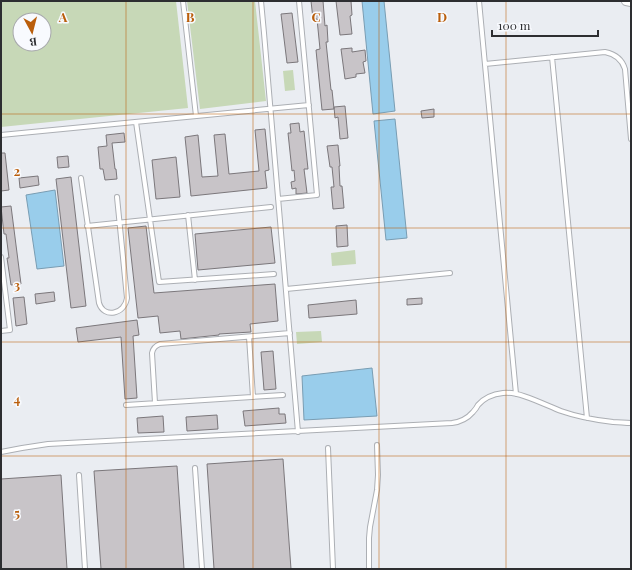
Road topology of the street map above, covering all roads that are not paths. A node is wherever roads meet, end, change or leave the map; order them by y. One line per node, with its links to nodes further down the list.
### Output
1 (183, 1): 11 (lane)
2 (261, 1): 10 (lane)
3 (299, 1): 9 (lane)
4 (479, 1): 8 (lane)
5 (626, 1): 6 (street)
6 (631, 2)
7 (552, 57): 8 (lane); 14 (lane); 36 (lane)
8 (485, 64): 31 (lane)
9 (309, 105): 10 (lane); 17 (lane)
10 (271, 108): 11 (lane); 17 (lane)
11 (196, 116): 12 (lane)
12 (136, 122): 13 (lane); 20 (lane)
13 (1, 135)
14 (631, 139)
15 (80, 178): 22 (lane)
16 (117, 197): 21 (lane)
17 (278, 200): 27 (lane)
18 (271, 207): 19 (lane)
19 (188, 215): 20 (lane); 26 (lane)
20 (150, 219): 21 (lane); 26 (lane)
21 (119, 222): 22 (lane); 22 (lane)
22 (88, 226)
23 (1, 259): 28 (lane)
24 (450, 273): 27 (lane)
25 (274, 274): 26 (lane)
26 (195, 280)
27 (286, 288): 29 (lane)
28 (1, 331)
29 (290, 333): 30 (lane); 38 (lane)
30 (249, 336): 33 (lane); 34 (lane)
31 (516, 394): 36 (lane); 38 (lane)
32 (283, 395): 33 (lane)
33 (253, 397): 34 (lane)
34 (155, 403): 35 (lane)
35 (126, 405)
36 (587, 418): 37 (lane)
37 (631, 423)
38 (298, 432): 41 (lane)
39 (377, 445): 47 (lane)
40 (328, 448): 46 (lane)
41 (1, 452)
42 (195, 468): 45 (lane)
43 (79, 475): 44 (lane)
44 (85, 569)
45 (202, 569)
46 (333, 569)
47 (369, 569)

